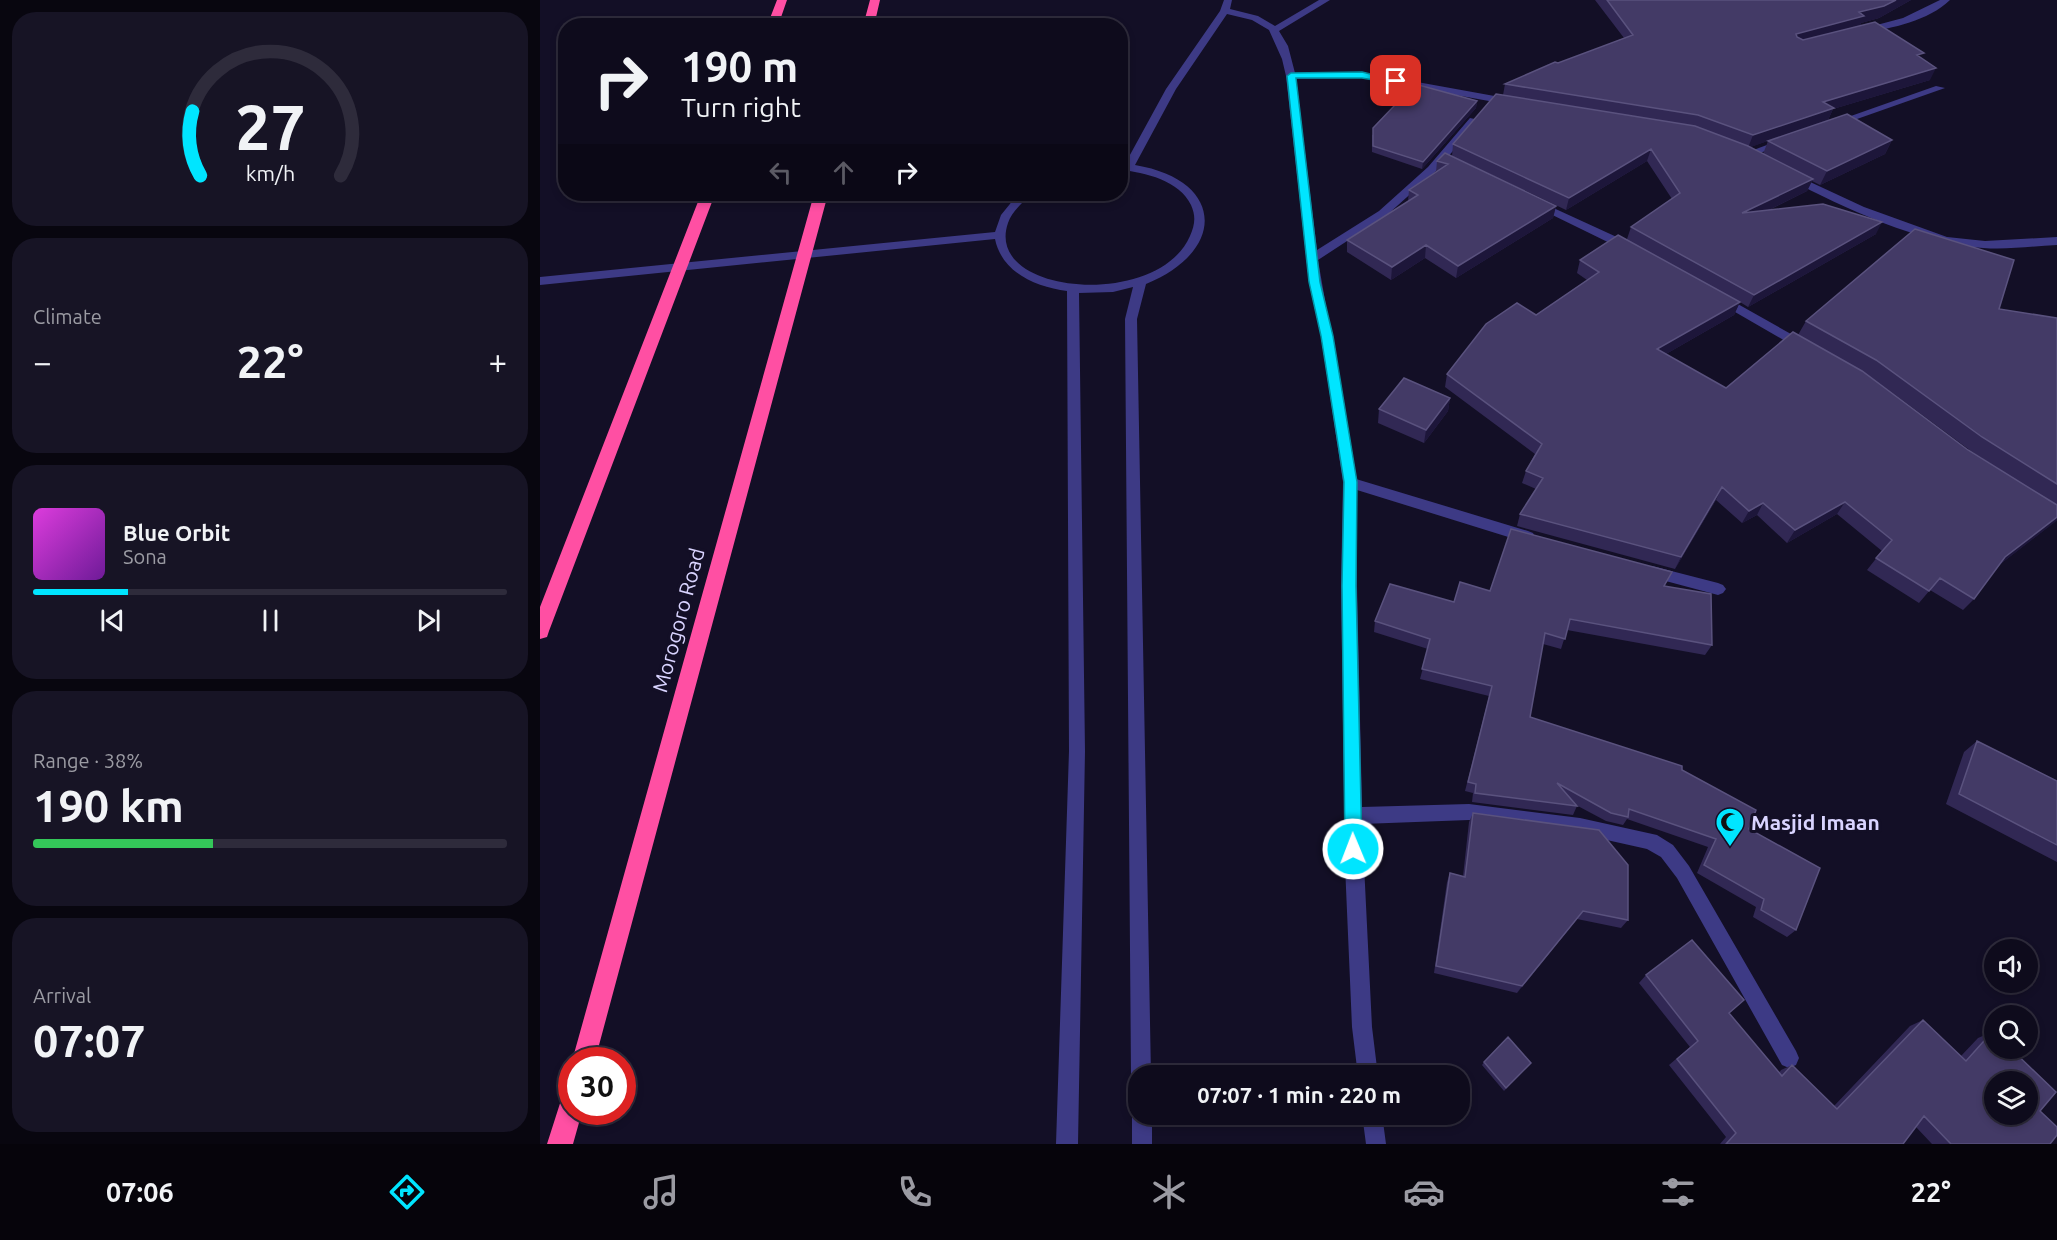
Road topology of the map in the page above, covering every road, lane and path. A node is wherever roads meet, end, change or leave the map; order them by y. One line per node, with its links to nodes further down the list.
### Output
1 (782, 0): 6 (highway)
2 (875, 0): 7 (highway)
3 (1325, 0): 8 (street)
4 (1946, 0): 9 (street)
5 (1227, 5): 8 (street); 16 (street)
6 (775, 18)
7 (870, 18)
8 (1276, 29): 10 (street)
9 (1850, 33)
10 (1291, 76): 12 (street); 27 (street)
11 (1940, 88): 14 (street)
12 (1491, 100): 13 (street); 27 (street)
13 (1520, 104)
14 (1827, 126)
15 (1793, 138): 17 (street)
16 (1128, 160)
17 (1765, 162)
18 (1128, 168): 29 (street)
19 (1783, 172): 25 (street)
20 (1528, 199): 26 (street)
21 (705, 201): 37 (highway)
22 (819, 201): 39 (highway, Morogoro Road)
23 (1018, 201): 24 (street)
24 (999, 235): 28 (street); 30 (street)
25 (2057, 241)
26 (1638, 253)
27 (1312, 259): 33 (street)
28 (540, 281)
29 (1141, 281): 30 (street); 41 (street)
30 (1073, 289): 47 (street)
31 (1708, 292): 32 (street)
32 (1811, 351)
33 (1350, 482): 34 (street); 38 (street)
34 (1539, 540)
35 (1641, 569): 36 (street)
36 (1718, 589)
37 (540, 631)
38 (1353, 816): 40 (street); 42 (street)
39 (587, 1047)
40 (1789, 1058)
41 (1142, 1065)
42 (1367, 1065)
43 (566, 1125): 46 (highway)
44 (1142, 1125): 48 (street)
45 (1373, 1125): 49 (street)
46 (560, 1144)
47 (1067, 1144)
48 (1142, 1144)
49 (1376, 1144)

